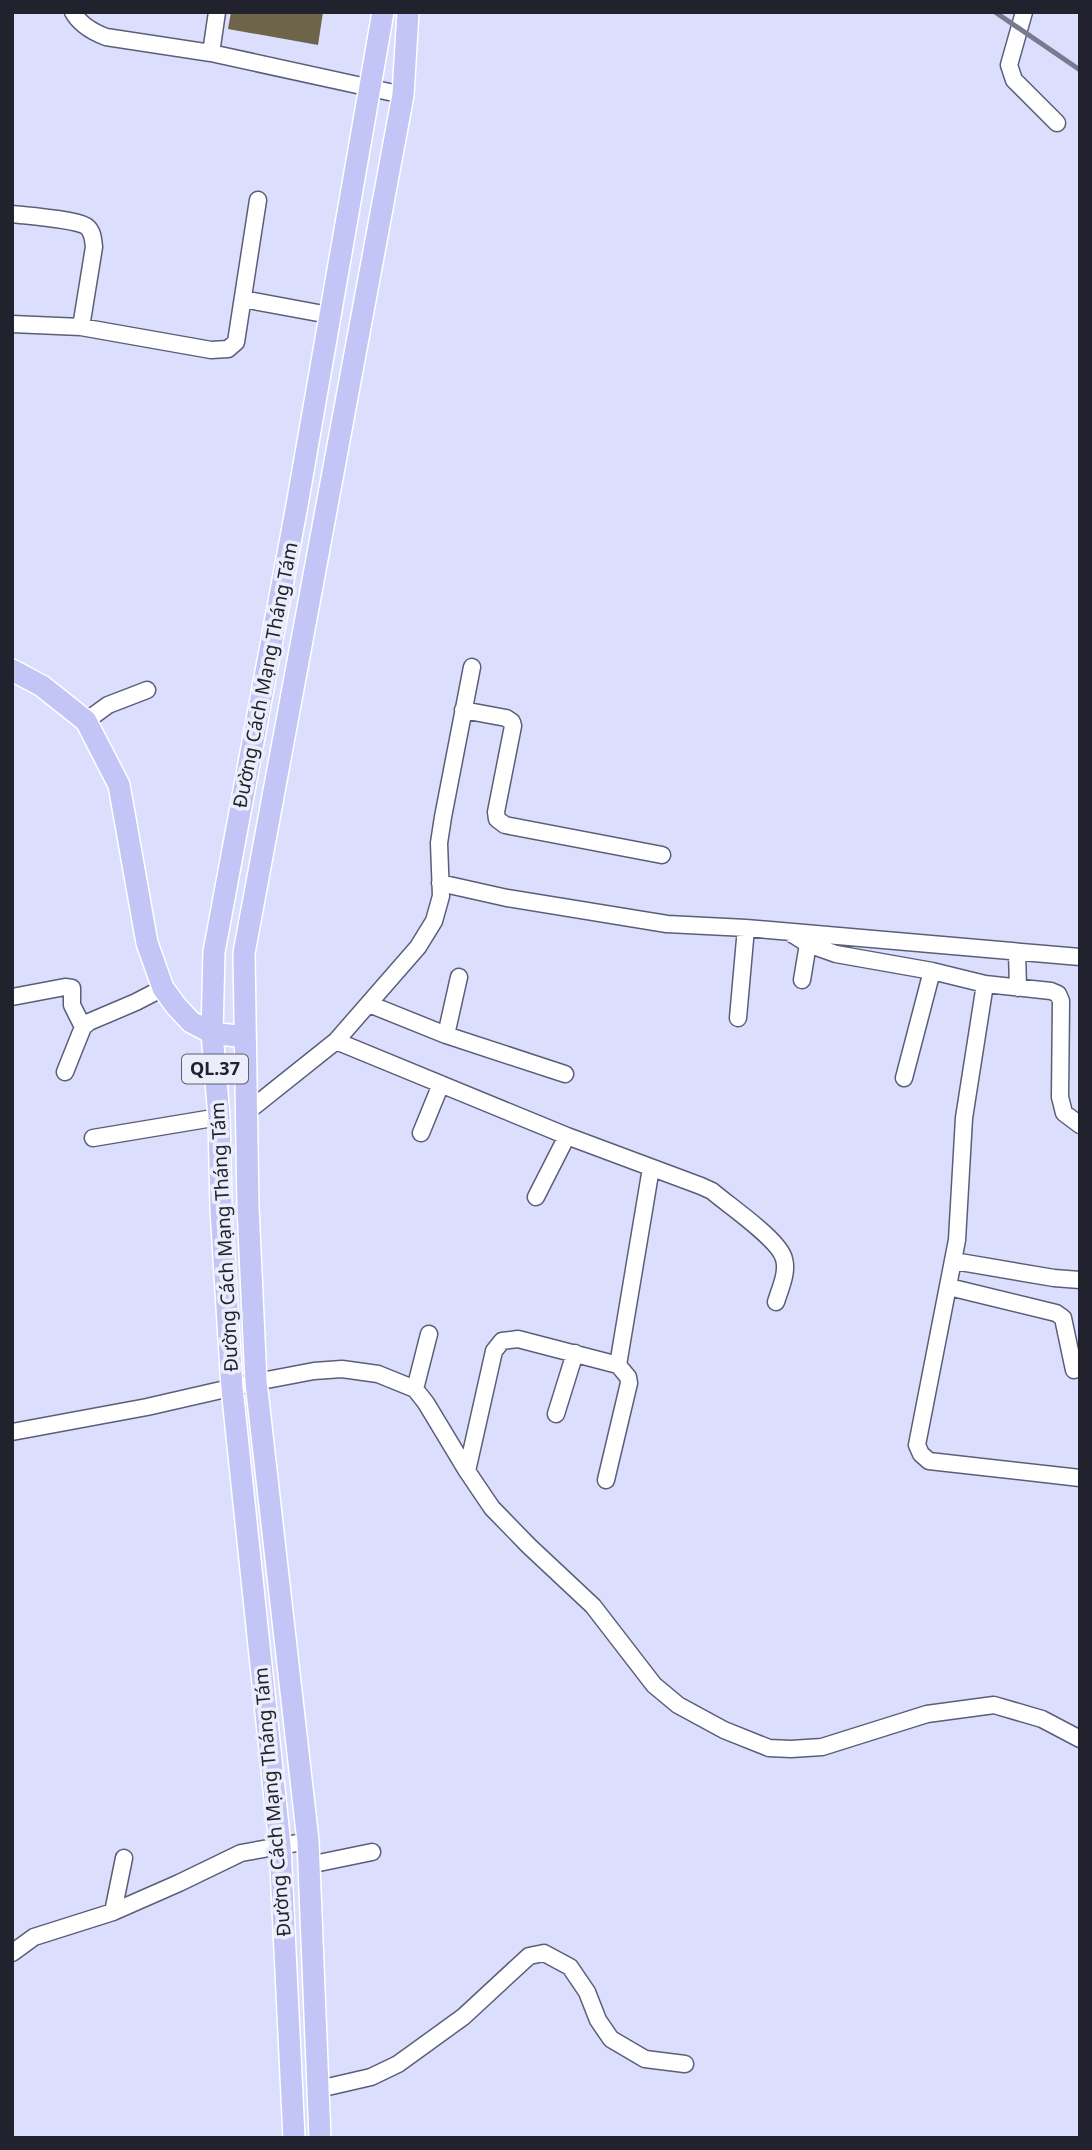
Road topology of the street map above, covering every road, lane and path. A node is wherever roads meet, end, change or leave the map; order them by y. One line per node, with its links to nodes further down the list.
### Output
1 (74, 12): 6 (street)
2 (217, 12): 6 (street)
3 (383, 12): 7 (main road, Đường Cách Mạng Tháng Tám / QL.37)
4 (408, 12): 8 (main road, Đường Cách Mạng Tháng Tám / QL.37)
5 (1024, 12): 9 (street)
6 (212, 53): 7 (street)
7 (370, 89): 8 (street); 13 (main road, Đường Cách Mạng Tháng Tám / QL.37)
8 (402, 95): 40 (main road, Đường Cách Mạng Tháng Tám / QL.37)
9 (1057, 123)
10 (258, 200): 12 (street)
11 (12, 214): 15 (street)
12 (243, 299): 13 (street); 15 (street)
13 (329, 314): 38 (main road, Đường Cách Mạng Tháng Tám / QL.37)
14 (12, 324): 15 (street)
15 (81, 327)
16 (472, 667): 19 (street)
17 (12, 670): 20 (main road)
18 (147, 690): 20 (street)
19 (463, 710): 21 (street); 22 (street)
20 (86, 721): 32 (main road)
21 (662, 855)
22 (440, 883): 23 (street); 35 (street)
23 (747, 928): 24 (street); 36 (street)
24 (787, 931): 25 (street); 26 (street)
25 (808, 944): 28 (street); 30 (street)
26 (1017, 953): 27 (street); 33 (street)
27 (1080, 957)
28 (932, 971): 31 (street); 44 (street)
29 (458, 977): 39 (street)
30 (802, 980)
31 (985, 984): 33 (street); 54 (street)
32 (163, 988): 37 (street); 38 (main road)
33 (1018, 988): 48 (street)
34 (12, 997): 37 (street)
35 (369, 1004): 39 (street); 41 (street)
36 (738, 1018)
37 (83, 1027): 42 (street)
38 (212, 1033): 40 (main road); 47 (main road, Đường Cách Mạng Tháng Tám / QL.37)
39 (446, 1035): 43 (street)
40 (245, 1037): 46 (main road, Đường Cách Mạng Tháng Tám / QL.37)
41 (336, 1041): 45 (street); 46 (street)
42 (65, 1072)
43 (565, 1074)
44 (904, 1078)
45 (441, 1084): 49 (street); 50 (street)
46 (247, 1112): 62 (main road, Đường Cách Mạng Tháng Tám / QL.37)
47 (219, 1117): 51 (street); 63 (main road, Đường Cách Mạng Tháng Tám / QL.37)
48 (1080, 1125)
49 (421, 1133)
50 (567, 1136): 52 (street); 53 (street)
51 (93, 1138)
52 (651, 1168): 57 (street); 60 (street)
53 (536, 1197)
54 (954, 1261): 55 (street); 56 (street)
55 (1080, 1280)
56 (949, 1287): 61 (street); 68 (street)
57 (776, 1302)
58 (429, 1334): 64 (street)
59 (575, 1353): 60 (street); 65 (street); 67 (street)
60 (618, 1365): 69 (street)
61 (1074, 1370)
62 (256, 1382): 63 (street); 64 (street); 71 (main road, Đường Cách Mạng Tháng Tám / QL.37)
63 (232, 1388): 66 (street); 72 (main road, Đường Cách Mạng Tháng Tám / QL.37)
64 (415, 1389): 67 (street)
65 (556, 1414)
66 (12, 1432)
67 (467, 1471): 70 (street)
68 (1080, 1478)
69 (606, 1480)
70 (1080, 1739)
71 (308, 1841): 72 (street); 75 (main road, Đường Cách Mạng Tháng Tám / QL.37)
72 (280, 1846): 76 (street); 78 (main road, Đường Cách Mạng Tháng Tám / QL.37)
73 (372, 1852): 75 (street)
74 (124, 1858): 76 (street)
75 (309, 1865): 79 (main road, Đường Cách Mạng Tháng Tám / QL.37)
76 (113, 1912): 77 (street)
77 (12, 1953)
78 (288, 2037): 79 (main road); 82 (main road, Đường Cách Mạng Tháng Tám / QL.37)
79 (317, 2037): 81 (main road, Đường Cách Mạng Tháng Tám / QL.37)
80 (685, 2064): 81 (street)
81 (319, 2089): 83 (main road, Đường Cách Mạng Tháng Tám / QL.37)
82 (294, 2138)
83 (320, 2138)

